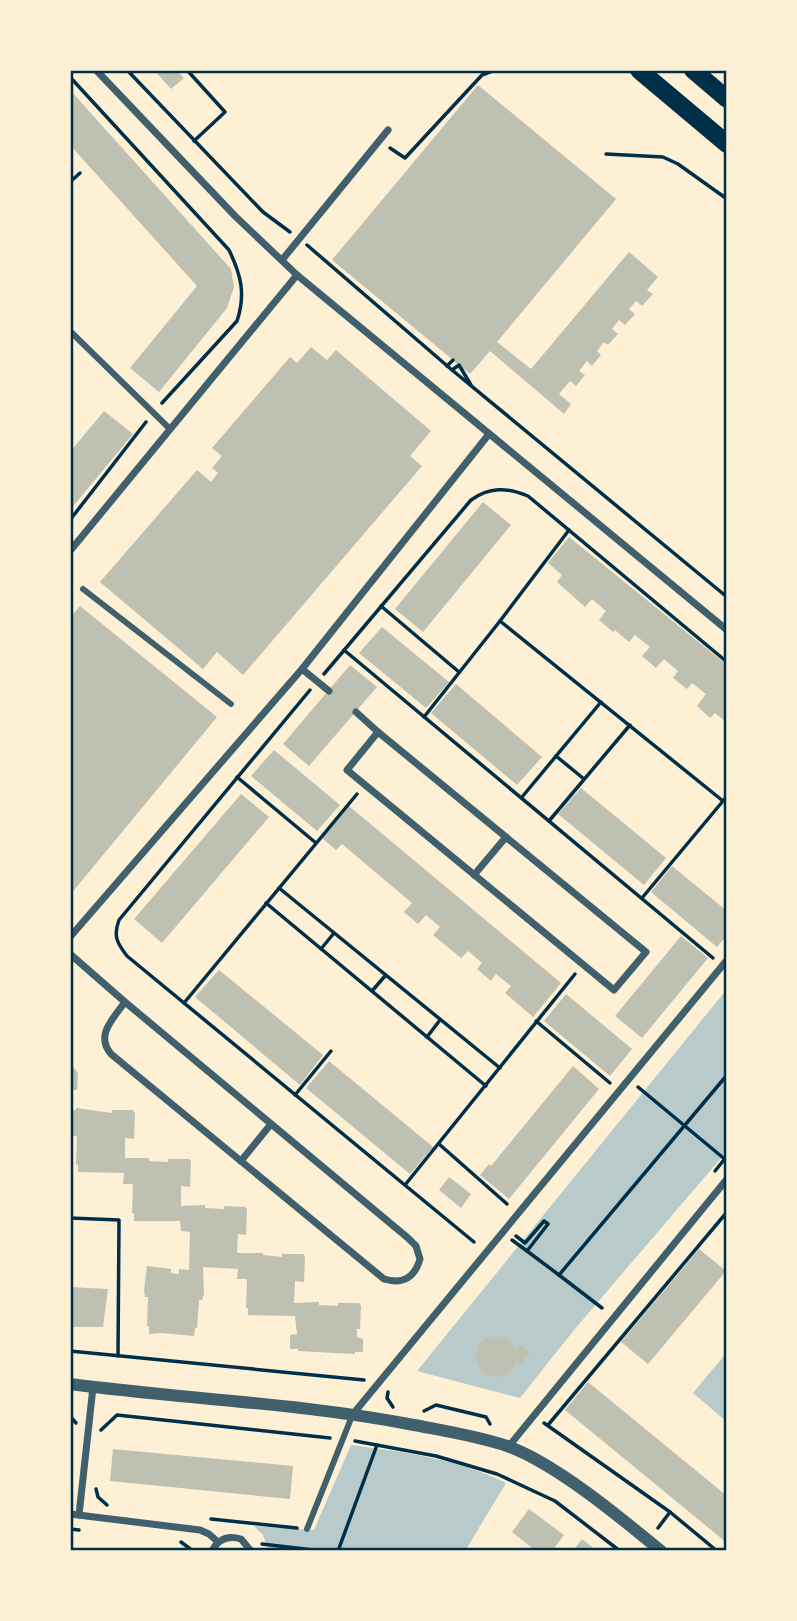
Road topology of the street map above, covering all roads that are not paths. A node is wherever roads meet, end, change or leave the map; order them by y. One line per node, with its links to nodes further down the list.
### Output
1 (96, 70): 7 (street)
2 (639, 70): 6 (main road)
3 (693, 70): 4 (main road)
4 (727, 99)
5 (388, 130): 7 (street)
6 (727, 144)
7 (282, 260): 8 (street)
8 (297, 275): 10 (street); 11 (street)
9 (70, 331): 10 (street)
10 (170, 429): 12 (street)
11 (489, 434): 14 (street); 15 (street)
12 (70, 551)
13 (83, 589): 17 (street)
14 (727, 630)
15 (302, 668): 16 (street); 22 (street)
16 (329, 691)
17 (231, 704)
18 (356, 712): 19 (street)
19 (378, 732): 20 (street); 21 (street)
20 (506, 837): 21 (street); 21 (street)
21 (474, 875)
22 (70, 937)
23 (70, 954): 25 (street)
24 (727, 960): 31 (street)
25 (125, 1002): 26 (street); 27 (street)
26 (271, 1124): 27 (street); 27 (street)
27 (241, 1161)
28 (727, 1179): 32 (street)
29 (70, 1384): 30 (street)
30 (93, 1387): 31 (street); 34 (street)
31 (353, 1414): 32 (street); 35 (street)
32 (509, 1446): 39 (street)
33 (70, 1514): 34 (street)
34 (79, 1515): 36 (street)
35 (306, 1529)
36 (218, 1542): 37 (street); 38 (street)
37 (212, 1551)
38 (251, 1551)
39 (661, 1551)

